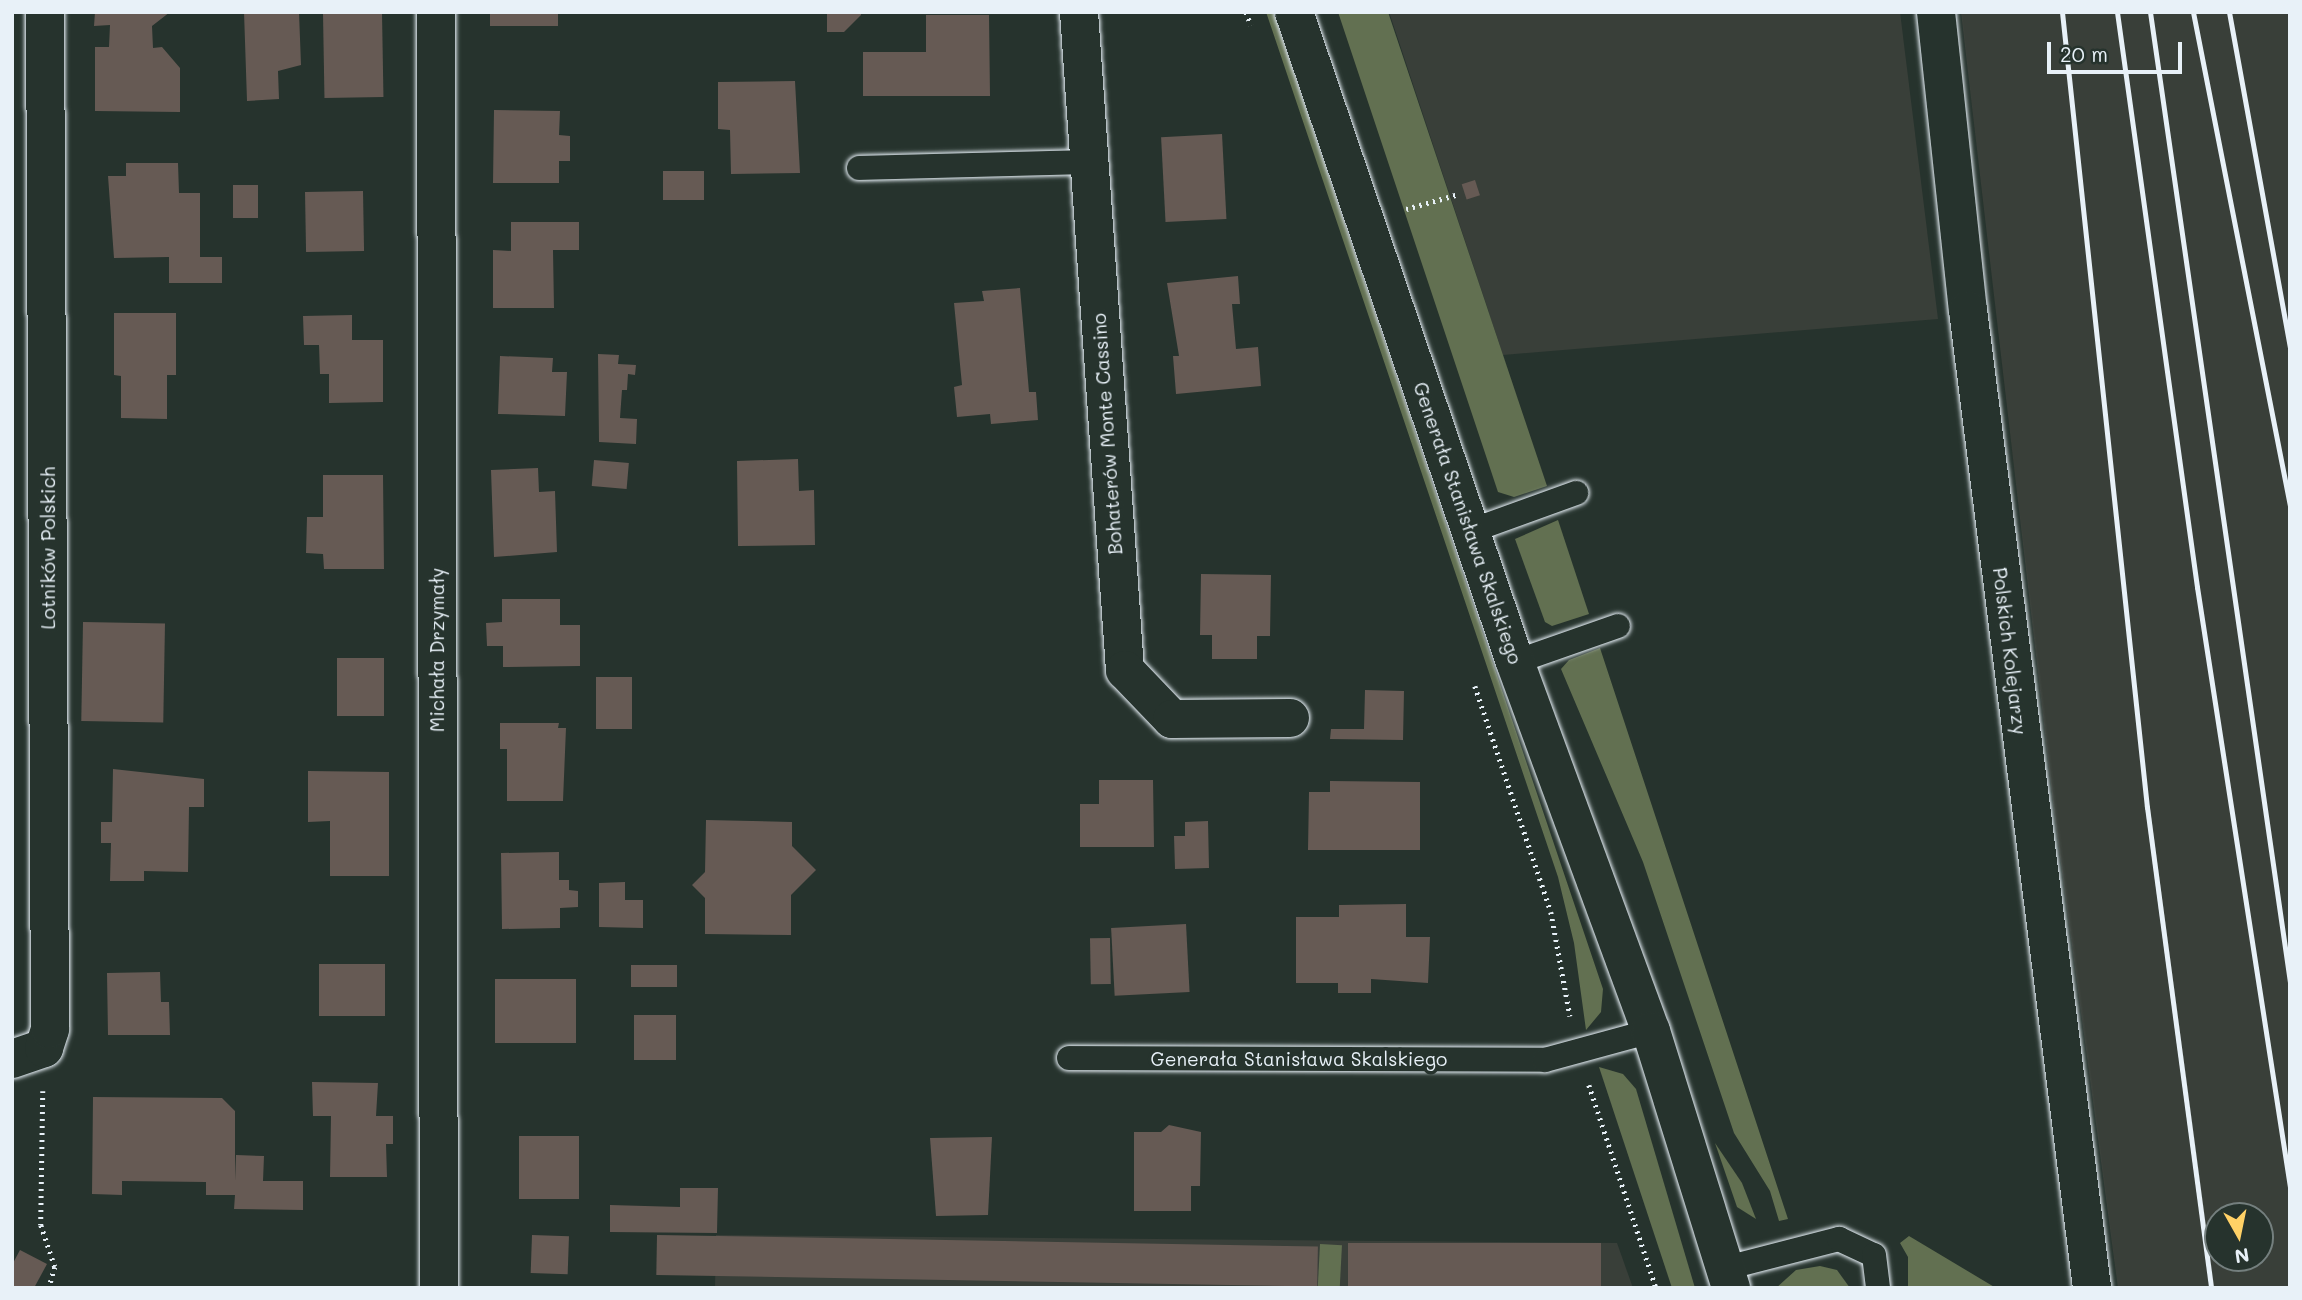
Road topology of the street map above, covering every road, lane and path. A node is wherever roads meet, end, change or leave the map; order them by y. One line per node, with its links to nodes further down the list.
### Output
1 (45, 12): 19 (street, Lotników Polskich)
2 (436, 12): 24 (street, Michała Drzymały)
3 (1079, 12): 8 (street, Bohaterów Monte Cassino)
4 (1246, 12): 7 (path)
5 (1294, 12): 13 (street, Generała Stanisława Skalskiego)
6 (1936, 12): 27 (street, Polskich Kolejarzy)
7 (1255, 38)
8 (1086, 163): 9 (lane); 17 (street, Bohaterów Monte Cassino)
9 (859, 168)
10 (1459, 194): 11 (path)
11 (1401, 211)
12 (1576, 494): 13 (lane)
13 (1471, 531): 15 (street, Generała Stanisława Skalskiego)
14 (1618, 626): 15 (lane)
15 (1515, 662): 18 (street, Generała Stanisława Skalskiego)
16 (1474, 683): 20 (path)
17 (1290, 718)
18 (1651, 1031): 20 (lane, Generała Stanisława Skalskiego); 22 (street, Generała Stanisława Skalskiego)
19 (28, 1054): 23 (path)
20 (1579, 1054): 21 (lane, Generała Stanisława Skalskiego); 25 (path)
21 (1069, 1058)
22 (1728, 1278): 26 (lane)
23 (49, 1288)
24 (439, 1288)
25 (1656, 1288)
26 (1878, 1288)
27 (2092, 1288)

